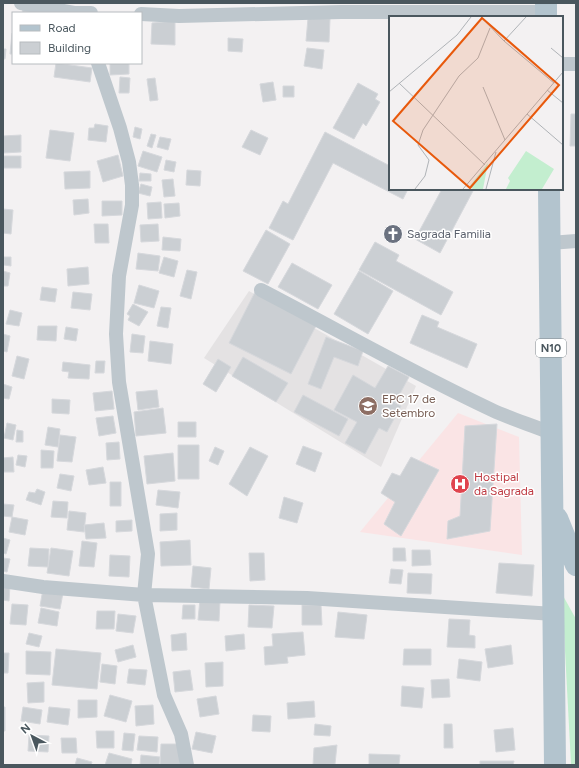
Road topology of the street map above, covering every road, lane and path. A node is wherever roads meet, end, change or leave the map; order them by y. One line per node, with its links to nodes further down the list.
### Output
1 (21, 3): 4 (street)
2 (179, 9): 3 (street); 5 (street)
3 (546, 11)
4 (70, 12)
5 (142, 14)
6 (98, 64): 17 (street)
7 (563, 64): 8 (street)
8 (576, 64)
9 (549, 190): 11 (main road, N10)
10 (576, 240): 11 (street)
11 (550, 243): 13 (main road, N10)
12 (261, 290): 13 (street)
13 (551, 433): 14 (main road, N10)
14 (553, 507): 15 (main road, N10); 18 (main road, N10)
15 (576, 565)
16 (3, 581): 17 (street)
17 (144, 595): 18 (street); 19 (street)
18 (554, 614): 20 (main road, N10)
19 (187, 765)
20 (555, 765)

